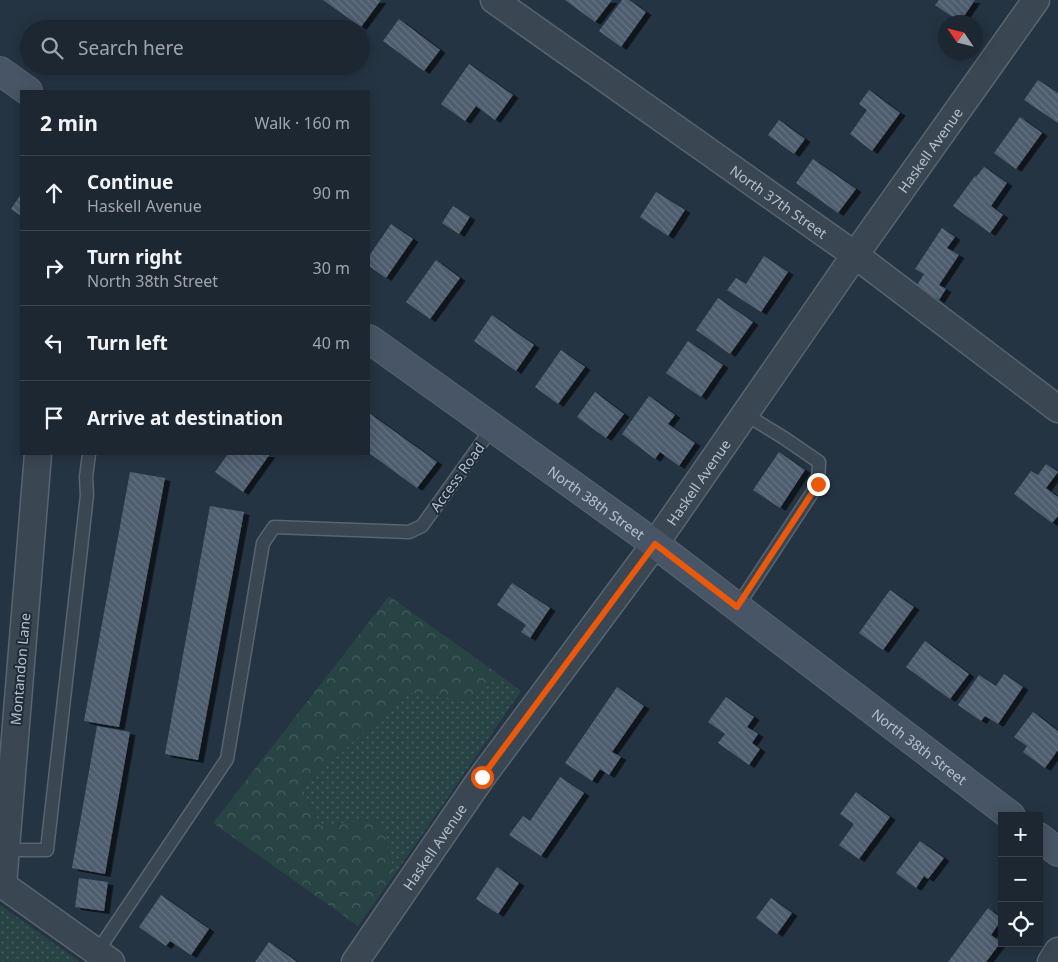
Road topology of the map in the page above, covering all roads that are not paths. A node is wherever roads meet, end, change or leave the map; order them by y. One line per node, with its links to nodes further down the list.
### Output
1 (494, 0): 5 (street, North 37th Street)
2 (1036, 0): 5 (street, Haskell Avenue)
3 (0, 71): 4 (street)
4 (27, 90)
5 (855, 255): 7 (street, North 37th Street); 8 (street, Haskell Avenue)
6 (370, 340): 9 (street, North 38th Street)
7 (1058, 409)
8 (745, 414): 12 (street, Haskell Avenue); 13 (lane)
9 (492, 428): 12 (street, North 38th Street); 19 (lane, Access Road)
10 (38, 455): 16 (street, Montandon Lane)
11 (89, 455): 16 (lane)
12 (655, 544): 13 (street, North 38th Street); 20 (street, Haskell Avenue)
13 (737, 607): 14 (street, North 38th Street)
14 (1006, 812)
15 (1043, 840): 17 (street)
16 (6, 850): 19 (street, Montandon Lane)
17 (1058, 852)
18 (1058, 951): 21 (street)
19 (104, 957)
20 (356, 962)
21 (1050, 962)

